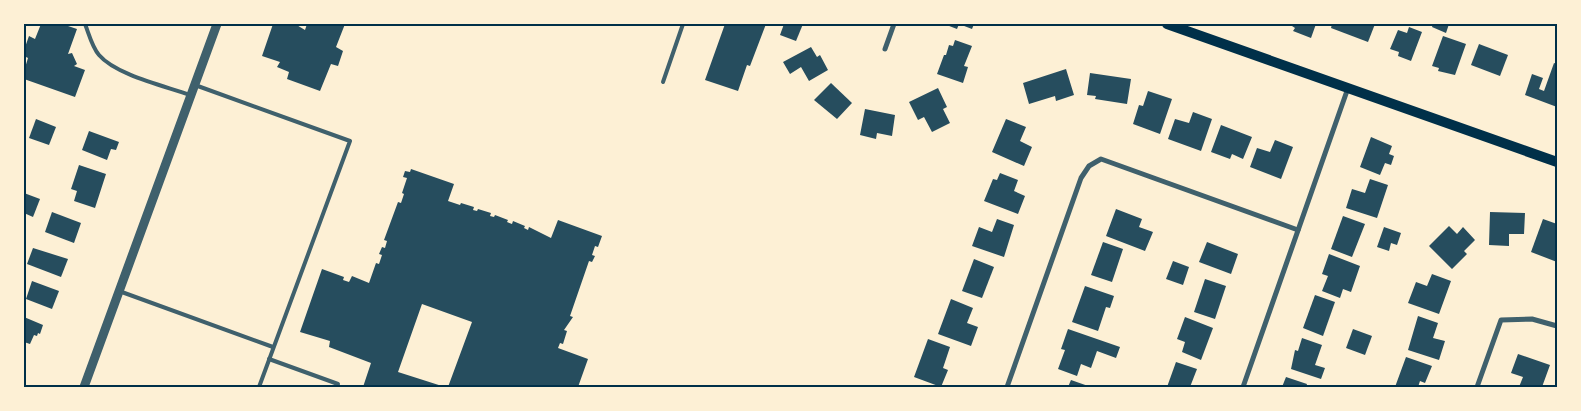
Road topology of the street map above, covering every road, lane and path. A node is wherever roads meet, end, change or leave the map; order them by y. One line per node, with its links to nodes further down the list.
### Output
1 (85, 24): 10 (lane)
2 (217, 24): 8 (street)
3 (683, 24): 7 (lane)
4 (894, 24): 6 (street)
5 (1167, 24): 9 (main road)
6 (885, 49)
7 (663, 82)
8 (194, 84): 10 (street); 15 (lane)
9 (1349, 88): 11 (main road); 12 (street)
10 (190, 95): 13 (street)
11 (1557, 162)
12 (1298, 230): 20 (street); 21 (street)
13 (119, 290): 15 (lane); 17 (street)
14 (1557, 326): 22 (street)
15 (273, 347): 16 (lane)
16 (269, 359): 18 (lane); 19 (lane)
17 (84, 387)
18 (259, 387)
19 (337, 387)
20 (1007, 387)
21 (1243, 387)
22 (1477, 387)

